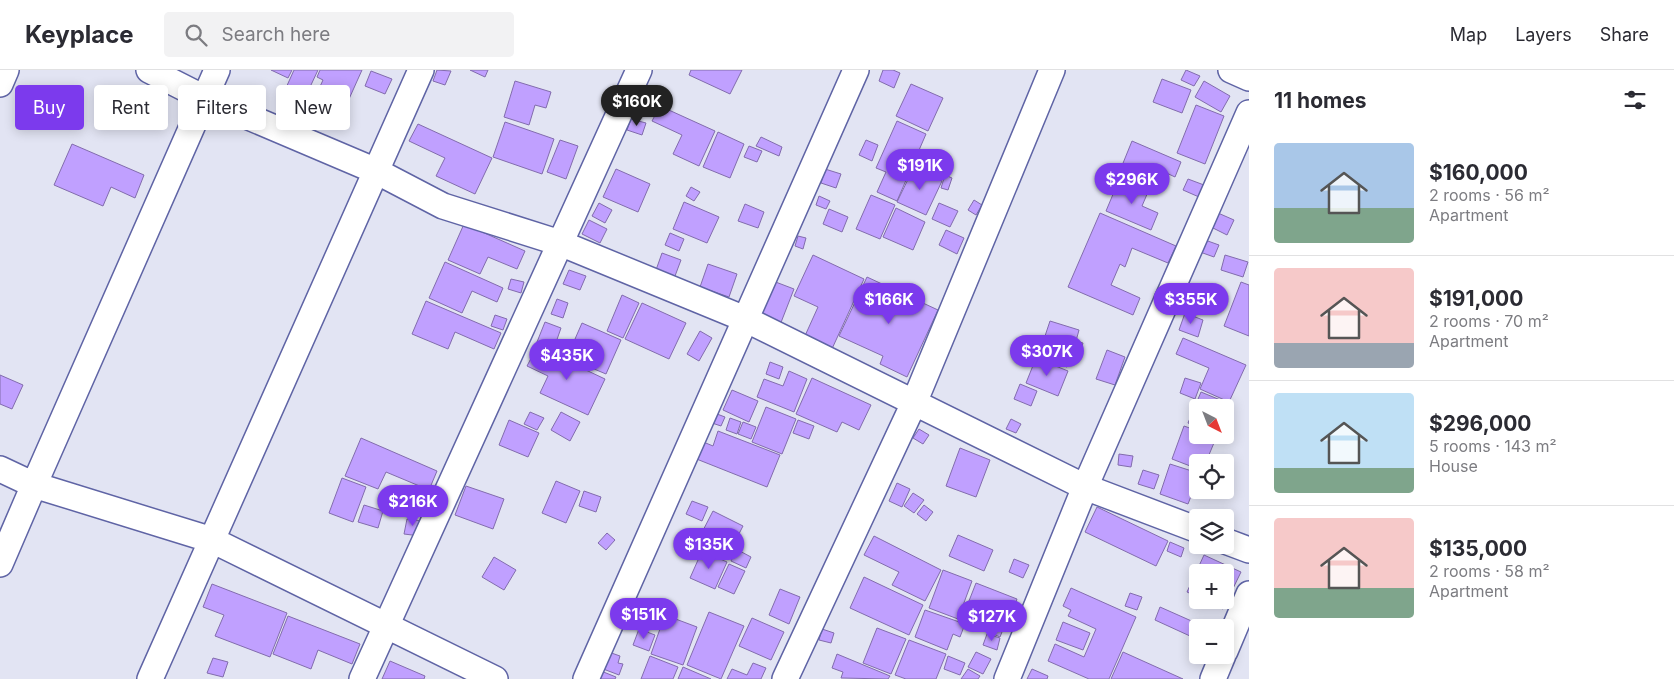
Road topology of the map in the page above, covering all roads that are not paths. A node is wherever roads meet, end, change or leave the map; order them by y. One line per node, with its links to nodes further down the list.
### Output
1 (6, 70): 10 (street)
2 (149, 70): 11 (street)
3 (217, 70): 12 (street)
4 (421, 70): 16 (street)
5 (639, 70): 17 (street)
6 (856, 70): 18 (street)
7 (1052, 70): 19 (street)
8 (1231, 70): 9 (street)
9 (1249, 78)
10 (0, 84)
11 (178, 85)
12 (210, 85)
13 (1249, 113): 22 (street)
14 (266, 124): 16 (street)
15 (190, 130): 21 (street)
16 (376, 171): 17 (street); 24 (street)
17 (560, 243): 18 (street); 29 (street)
18 (745, 320): 19 (street); 35 (street)
19 (914, 403): 22 (street); 36 (street)
20 (0, 470): 21 (street)
21 (34, 484): 24 (street); 27 (street)
22 (1085, 487): 23 (street); 37 (street)
23 (1189, 527)
24 (212, 540): 29 (street); 32 (street)
25 (1234, 544): 26 (street)
26 (1249, 550)
27 (0, 564)
28 (1249, 594): 30 (street)
29 (387, 626): 33 (street); 34 (street)
30 (1234, 630)
31 (1220, 664): 38 (street)
32 (150, 679)
33 (362, 679)
34 (495, 679)
35 (586, 679)
36 (784, 679)
37 (1007, 679)
38 (1213, 679)

